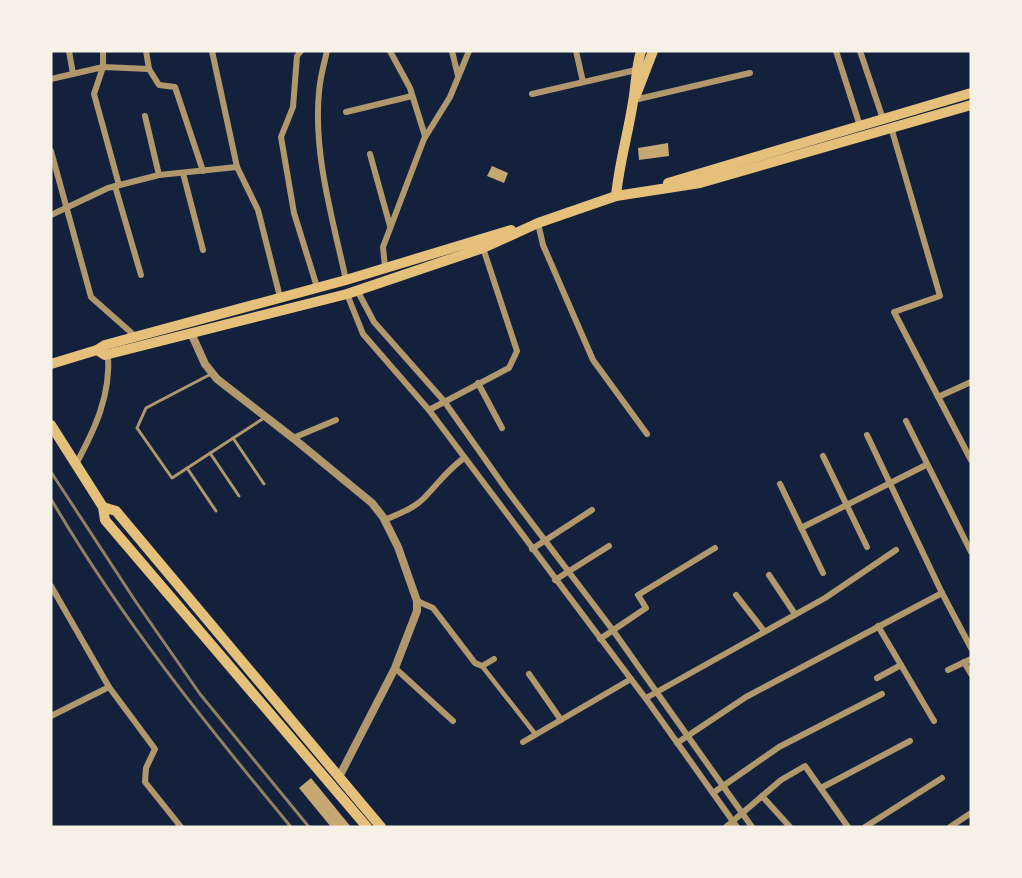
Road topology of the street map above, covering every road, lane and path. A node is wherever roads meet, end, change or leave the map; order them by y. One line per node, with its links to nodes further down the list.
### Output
1 (69, 51): 19 (street)
2 (103, 51): 15 (street)
3 (146, 51): 16 (street)
4 (212, 51): 35 (street)
5 (301, 51): 51 (street)
6 (327, 51): 50 (street)
7 (390, 51): 25 (street)
8 (452, 51): 20 (street)
9 (469, 51): 20 (street)
10 (576, 51): 22 (street)
11 (641, 51): 17 (main road)
12 (653, 51): 26 (main road)
13 (836, 51): 31 (street)
14 (860, 51): 30 (street)
15 (103, 67): 16 (street); 19 (street); 39 (street)
16 (149, 69): 36 (street)
17 (636, 70): 22 (street); 26 (main road)
18 (750, 73): 26 (street)
19 (73, 74): 21 (street)
20 (459, 76): 32 (street)
21 (51, 79)
22 (583, 82): 24 (street)
23 (971, 93): 30 (main road)
24 (532, 94)
25 (412, 96): 28 (street); 32 (street)
26 (634, 100): 41 (main road)
27 (971, 105): 30 (main road)
28 (346, 112)
29 (145, 116): 38 (street)
30 (887, 123): 31 (main road); 40 (main road); 61 (street)
31 (860, 126): 40 (main road)
32 (425, 136): 45 (street)
33 (51, 151): 42 (street)
34 (370, 154): 45 (street)
35 (237, 167): 36 (street); 53 (street)
36 (202, 171): 37 (street)
37 (183, 173): 38 (street); 47 (street)
38 (159, 175): 39 (street)
39 (117, 186): 42 (street); 49 (street)
40 (650, 189): 41 (main road)
41 (616, 196): 44 (main road)
42 (66, 207): 43 (street); 55 (street)
43 (51, 215)
44 (538, 223): 46 (main road); 48 (main road); 69 (street)
45 (390, 227): 48 (street)
46 (483, 248): 52 (main road); 60 (street)
47 (203, 250)
48 (385, 267): 50 (main road)
49 (141, 275)
50 (346, 280): 51 (main road)
51 (317, 287): 53 (main road)
52 (352, 292): 54 (main road); 62 (street); 63 (street)
53 (280, 297): 55 (main road)
54 (191, 333): 56 (main road); 58 (street)
55 (135, 336): 56 (main road)
56 (102, 352): 57 (main road); 77 (street)
57 (51, 364)
58 (213, 374): 64 (street); 79 (lane)
59 (971, 382): 61 (street)
60 (478, 383): 62 (street); 68 (street)
61 (938, 397): 76 (street)
62 (444, 401): 63 (street); 90 (street)
63 (429, 410): 75 (street)
64 (266, 417): 71 (lane); 72 (street)
65 (336, 420): 72 (street)
66 (906, 421): 78 (street)
67 (51, 425): 77 (main road)
68 (502, 428)
69 (647, 434)
70 (867, 435): 80 (street)
71 (233, 438): 73 (lane); 81 (lane)
72 (293, 438): 88 (street)
73 (210, 453): 79 (lane); 83 (lane)
74 (823, 456): 84 (street)
75 (464, 458): 88 (street); 94 (street)
76 (971, 460)
77 (76, 464): 85 (main road)
78 (926, 465): 80 (street); 96 (street)
79 (187, 468): 87 (lane)
80 (890, 483): 84 (street); 102 (street)
81 (264, 484)
82 (780, 484): 89 (street)
83 (239, 496)
84 (847, 505): 89 (street); 92 (street)
85 (103, 507): 134 (main road); 144 (main road)
86 (592, 510): 90 (street)
87 (216, 511)
88 (385, 520): 104 (street)
89 (801, 528): 98 (street)
90 (544, 539): 94 (street); 97 (street)
91 (609, 546): 97 (street)
92 (867, 547)
93 (715, 548): 107 (street)
94 (532, 549): 100 (street)
95 (896, 550): 105 (street)
96 (971, 552)
97 (568, 570): 100 (street); 107 (street)
98 (824, 573)
99 (769, 574): 105 (street)
100 (555, 580): 109 (street)
101 (51, 587): 121 (street)
102 (942, 593): 106 (street); 110 (street)
103 (736, 594): 108 (street)
104 (417, 601): 114 (street); 115 (street)
105 (795, 614): 108 (street)
106 (878, 626): 113 (street); 130 (street)
107 (612, 629): 109 (street); 122 (street)
108 (764, 632): 122 (street)
109 (600, 639): 120 (street)
110 (971, 648)
111 (494, 658): 114 (street)
112 (968, 660): 116 (street); 118 (street)
113 (901, 665): 119 (street); 128 (street)
114 (483, 666): 129 (street)
115 (394, 669): 127 (street); 134 (street)
116 (948, 670)
117 (529, 674): 126 (street)
118 (971, 675)
119 (877, 678)
120 (631, 679): 124 (street); 126 (street)
121 (109, 687): 125 (street); 143 (street)
122 (656, 691): 124 (street); 130 (street)
123 (882, 694): 136 (street)
124 (646, 698): 133 (street)
125 (51, 716)
126 (561, 720): 129 (street)
127 (453, 721)
128 (934, 721)
129 (536, 735): 132 (street)
130 (688, 735): 133 (street); 136 (street)
131 (910, 741): 137 (street)
132 (523, 742)
133 (677, 743): 138 (street)
134 (339, 777): 145 (main road)
135 (942, 778): 150 (street)
136 (723, 786): 138 (street); 140 (street)
137 (821, 788): 139 (street); 149 (street)
138 (713, 793): 142 (street)
139 (762, 796): 140 (street); 148 (street)
140 (742, 813): 142 (street); 147 (street)
141 (971, 813): 151 (street)
142 (735, 824): 146 (street)
143 (181, 827)
144 (367, 827)
145 (381, 827)
146 (726, 827)
147 (752, 827)
148 (790, 827)
149 (848, 827)
150 (865, 827)
151 (950, 827)

